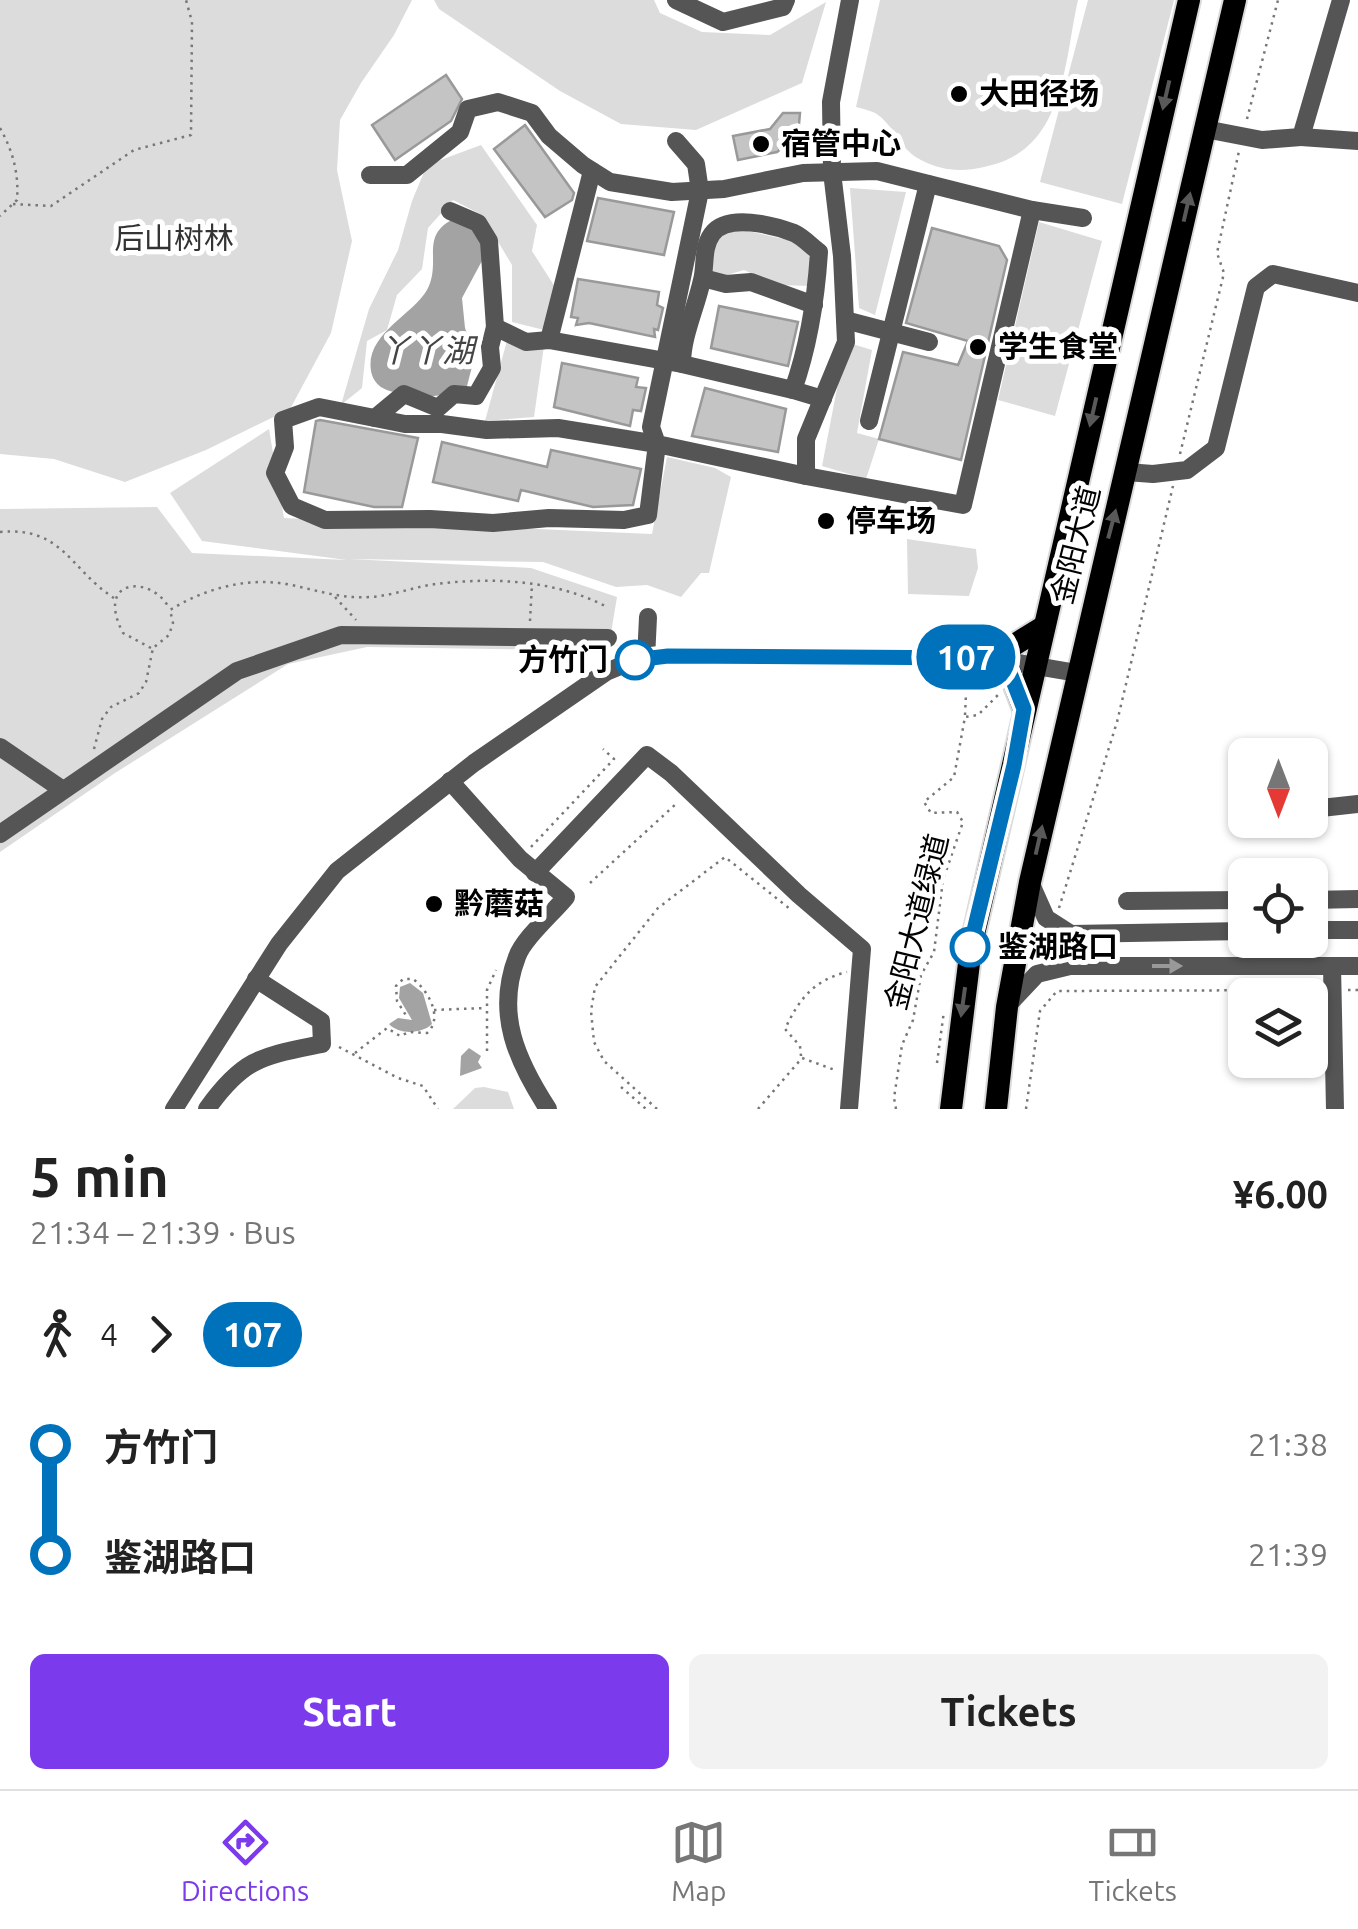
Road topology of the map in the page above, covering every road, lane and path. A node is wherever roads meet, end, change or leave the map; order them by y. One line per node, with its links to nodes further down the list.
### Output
1 (186, 0): 18 (path)
2 (676, 0): 3 (street)
3 (786, 0)
4 (850, 0): 14 (street)
5 (1189, 0): 39 (main road, 金阳大道, one-way to 39)
6 (1235, 0): 9 (main road, 金阳大道)
7 (1341, 0): 10 (street)
8 (0, 128): 18 (path)
9 (1205, 130): 10 (street); 36 (main road, 金阳大道, one-way to 9)
10 (1301, 137): 12 (street)
11 (676, 140): 17 (street)
12 (1358, 141)
13 (592, 171): 15 (street); 17 (street); 28 (street)
14 (832, 172): 16 (street); 17 (street); 26 (street)
15 (370, 175)
16 (928, 184): 19 (street); 34 (street)
17 (700, 191): 30 (street)
18 (13, 204): 21 (path)
19 (1032, 210): 22 (street); 37 (street)
20 (450, 211): 27 (street)
21 (0, 216)
22 (1083, 218)
23 (703, 278): 25 (street); 25 (street); 30 (street)
24 (1358, 292): 36 (street)
25 (814, 305): 31 (street)
26 (845, 320): 29 (street); 32 (street)
27 (495, 327): 28 (street); 33 (street)
28 (549, 340): 30 (street)
29 (929, 342)
30 (673, 363): 31 (street); 35 (street)
31 (793, 390): 32 (street)
32 (823, 399): 37 (street)
33 (375, 418): 35 (street); 35 (street)
34 (869, 421)
35 (657, 444): 37 (street)
36 (1126, 472): 41 (main road, 金阳大道, one-way to 36)
37 (806, 476)
38 (0, 532): 43 (path)
39 (1058, 573): 41 (main road); 47 (main road, 金阳大道)
40 (532, 584): 42 (path); 44 (path); 49 (path)
41 (1097, 584): 56 (main road, 金阳大道)
42 (334, 596): 45 (path); 48 (path)
43 (114, 598): 45 (path); 52 (path)
44 (607, 607)
45 (170, 610): 52 (path)
46 (648, 618): 53 (street)
47 (1043, 626): 51 (main road); 55 (main road, 金阳大道)
48 (364, 636): 49 (street); 62 (street)
49 (531, 638): 50 (street)
50 (608, 638)
51 (1014, 645): 54 (street)
52 (152, 648): 62 (path)
53 (646, 658): 54 (street); 65 (street)
54 (976, 663): 55 (street); 58 (main road); 59 (path)
55 (1034, 663): 56 (street); 58 (main road, 金阳大道)
56 (1077, 673): 64 (main road, 金阳大道)
57 (999, 687): 59 (path)
58 (1024, 709): 63 (main road, 金阳大道)
59 (964, 717): 108 (path, 金阳大道绿道)
60 (0, 747): 66 (street)
61 (603, 749): 71 (path)
62 (104, 762): 66 (street)
63 (1014, 765): 64 (main road); 109 (main road, 金阳大道, one-way to 109)
64 (1054, 776): 73 (main road, 金阳大道, one-way to 64)
65 (450, 781): 71 (street); 88 (street)
66 (63, 790): 70 (street)
67 (689, 791): 72 (street); 74 (path); 75 (street)
68 (1358, 804): 69 (street)
69 (1328, 807)
70 (0, 834)
71 (520, 859): 72 (street)
72 (535, 873): 103 (street)
73 (1030, 882): 83 (street); 91 (main road, 金阳大道)
74 (590, 883)
75 (799, 895): 87 (street); 105 (path)
76 (1358, 899): 78 (street)
77 (1228, 900): 79 (street)
78 (1328, 900)
79 (1127, 901)
80 (1328, 930): 81 (street)
81 (1358, 930)
82 (1228, 932): 83 (street)
83 (1072, 934): 84 (street)
84 (1070, 966): 85 (street, one-way to 85); 91 (street)
85 (1332, 966): 86 (street); 89 (street)
86 (1358, 966)
87 (860, 969): 97 (path); 107 (street)
88 (256, 980): 95 (street); 100 (street)
89 (1333, 990): 90 (path); 111 (path); 112 (street)
90 (1358, 990)
91 (1007, 1006): 110 (main road, 金阳大道)
92 (487, 1008): 93 (path)
93 (432, 1010): 94 (path); 96 (path)
94 (407, 1017)
95 (322, 1044): 96 (path); 101 (street)
96 (355, 1053): 102 (path)
97 (802, 1058): 98 (path); 106 (path)
98 (839, 1072)
99 (621, 1087): 104 (path)
100 (174, 1109)
101 (207, 1109)
102 (438, 1109)
103 (548, 1109)
104 (646, 1109)
105 (657, 1109)
106 (758, 1109)
107 (849, 1109)
108 (896, 1109)
109 (951, 1109)
110 (996, 1109)
111 (1026, 1109)
112 (1335, 1109)

